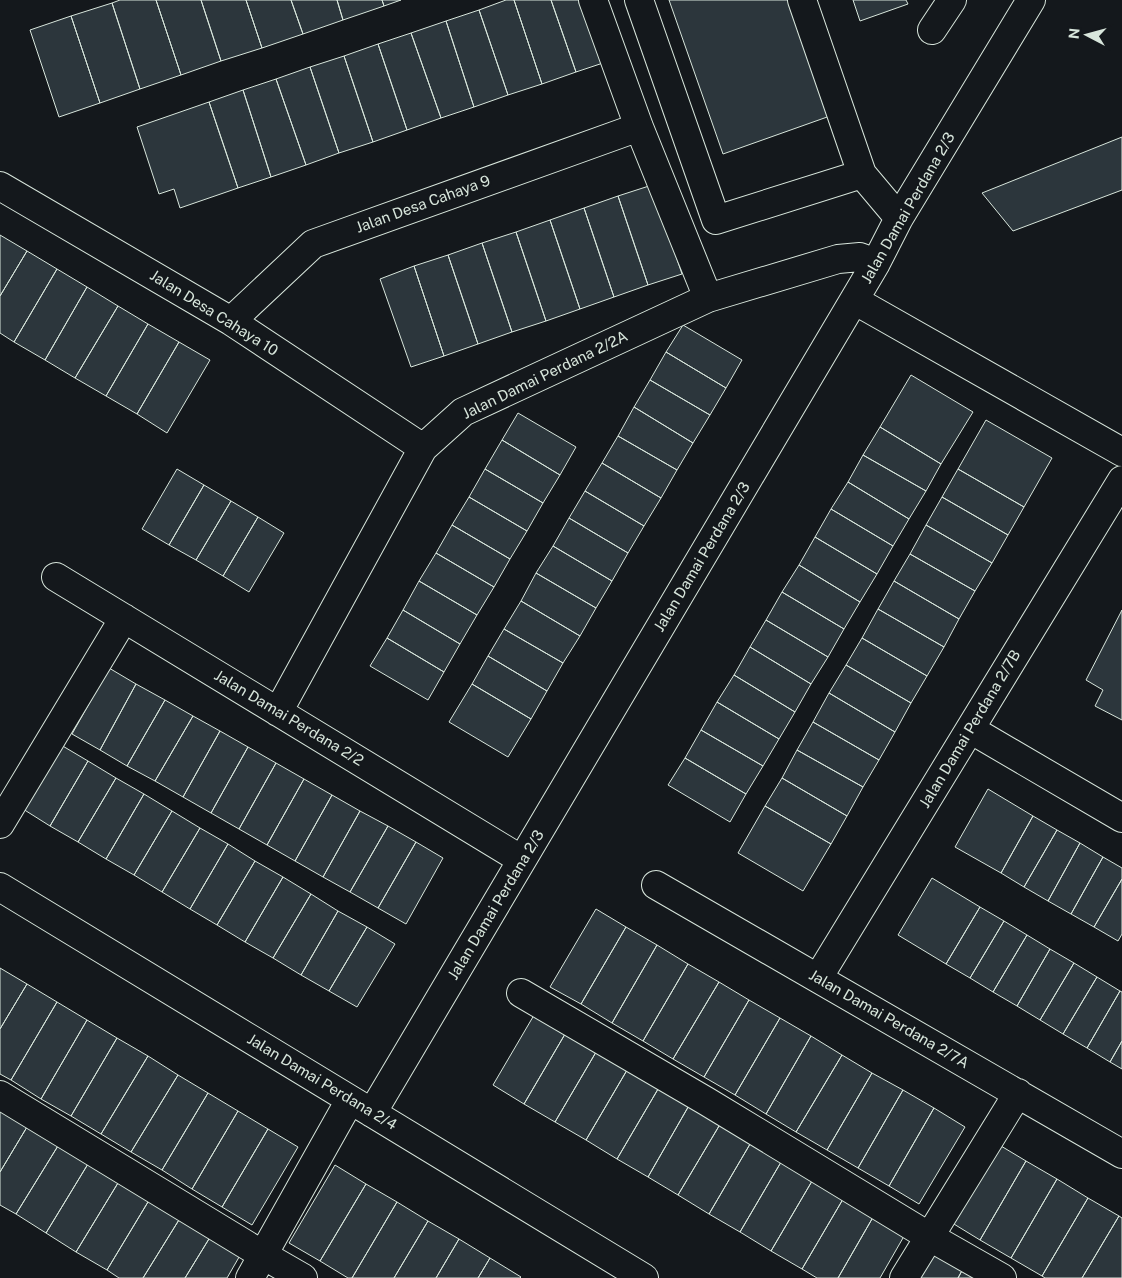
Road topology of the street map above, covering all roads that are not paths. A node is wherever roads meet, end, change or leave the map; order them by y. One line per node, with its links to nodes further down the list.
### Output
1 (593, 0): 7 (street)
2 (639, 0): 8 (street)
3 (802, 0): 8 (street)
4 (952, 0): 6 (street)
5 (1032, 0): 10 (street, Jalan Damai Perdana 2/3)
6 (932, 30)
7 (639, 127): 12 (street); 14 (street, Jalan Desa Cahaya 9)
8 (862, 174): 10 (street)
9 (0, 186): 14 (street, Jalan Desa Cahaya 10)
10 (899, 218): 11 (street, Jalan Damai Perdana 2/3)
11 (876, 263): 12 (street, Jalan Damai Perdana 2/2A); 13 (street, Jalan Damai Perdana 2/3)
12 (708, 298): 15 (street, Jalan Damai Perdana 2/2A)
13 (854, 300): 16 (street); 24 (street, Jalan Damai Perdana 2/3)
14 (232, 322): 15 (street, Jalan Desa Cahaya 10)
15 (423, 448): 20 (street, Jalan Damai Perdana 2/2A)
16 (1122, 452)
17 (1122, 480): 21 (street, Jalan Damai Perdana 2/7B)
18 (56, 577): 19 (street, Jalan Damai Perdana 2/2)
19 (124, 618): 20 (street, Jalan Damai Perdana 2/2); 23 (street)
20 (278, 712): 24 (street, Jalan Damai Perdana 2/2)
21 (970, 729): 22 (street); 27 (street, Jalan Damai Perdana 2/7B)
22 (1122, 818)
23 (0, 824)
24 (522, 860): 31 (street, Jalan Damai Perdana 2/3)
25 (656, 885): 27 (street, Jalan Damai Perdana 2/7A)
26 (0, 887): 31 (street, Jalan Damai Perdana 2/4)
27 (818, 978): 29 (street, Jalan Damai Perdana 2/7A)
28 (521, 993): 33 (street)
29 (1018, 1093): 32 (street, Jalan Damai Perdana 2/7A); 33 (street)
30 (0, 1095): 34 (street)
31 (361, 1107): 34 (street, Jalan Damai Perdana 2/3); 36 (street, Jalan Damai Perdana 2/4)
32 (1122, 1154)
33 (930, 1237): 37 (street); 38 (street)
34 (257, 1267): 35 (street)
35 (303, 1278)
36 (644, 1278)
37 (904, 1278)
38 (1002, 1278)

